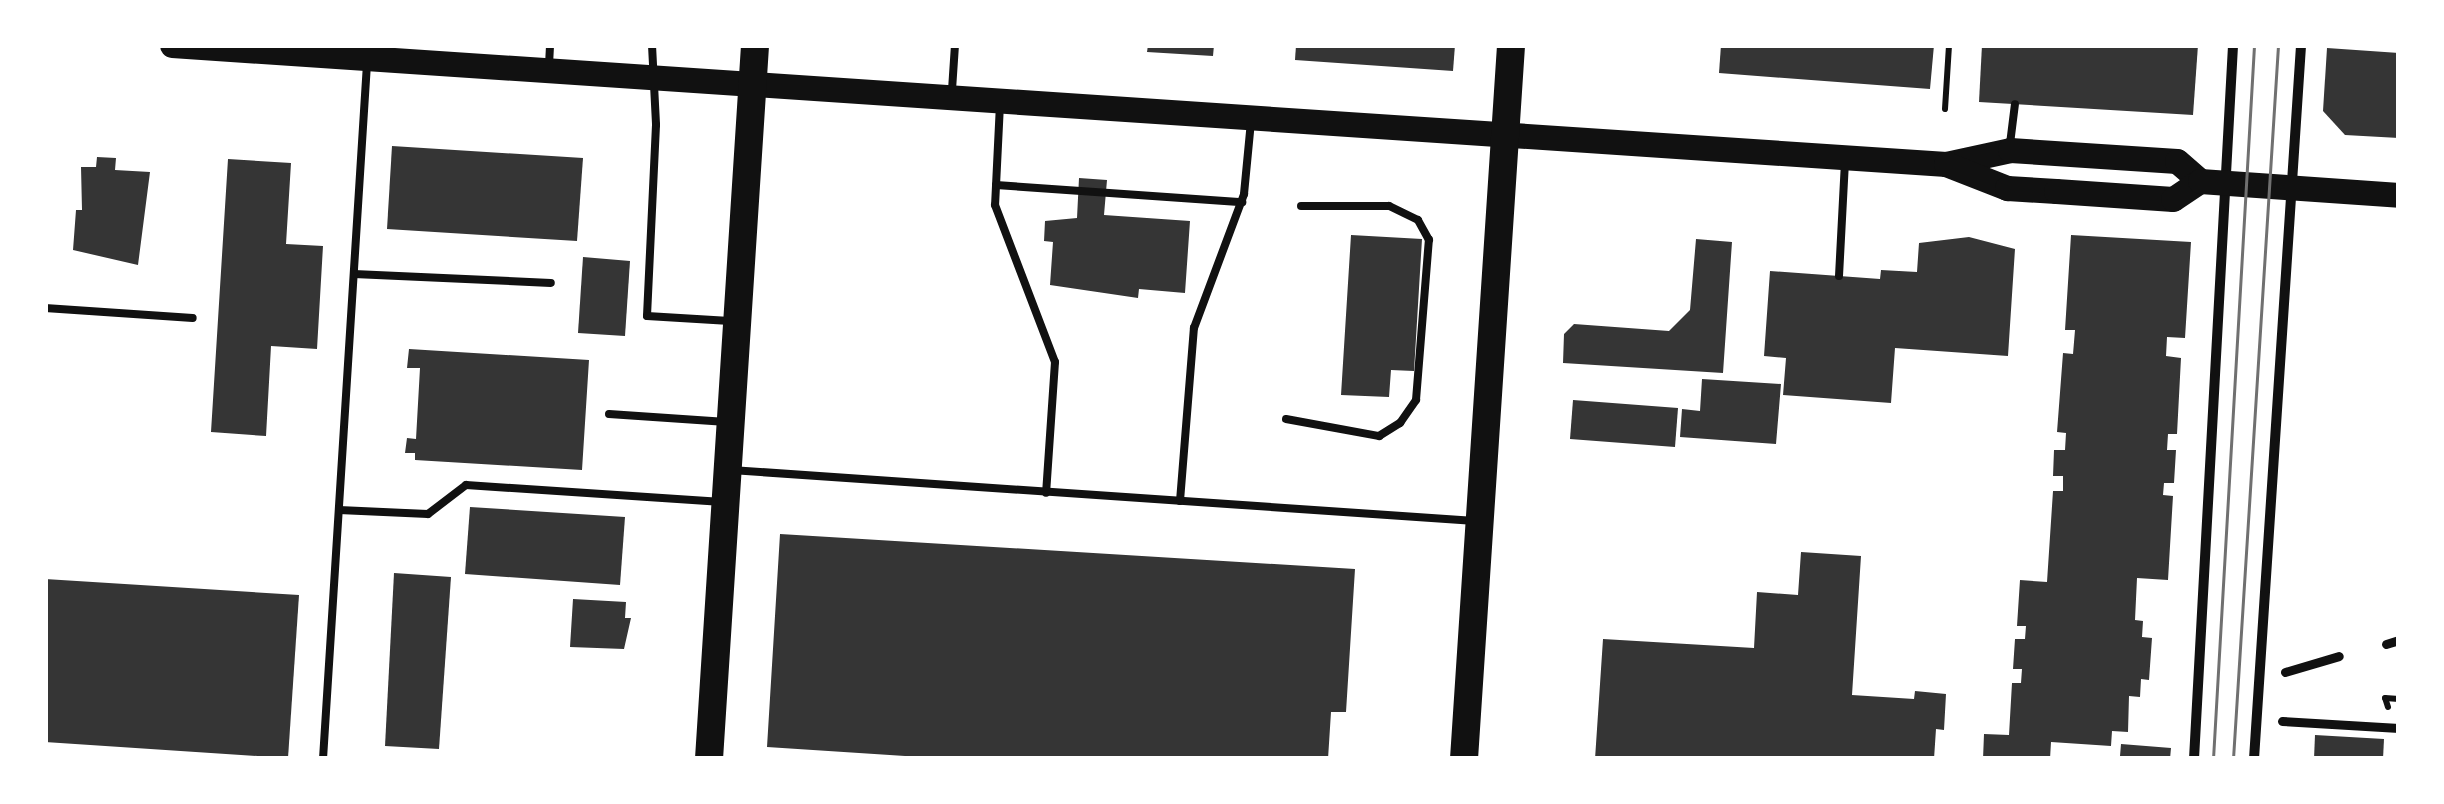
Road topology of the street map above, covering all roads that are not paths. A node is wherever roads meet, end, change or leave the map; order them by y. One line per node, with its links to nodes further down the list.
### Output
1 (172, 45): 8 (main road)
2 (652, 45): 11 (lane)
3 (755, 45): 12 (highway)
4 (955, 45): 13 (lane)
5 (1511, 45): 17 (highway)
6 (2233, 45): 21 (street)
7 (2301, 45): 23 (street)
8 (202, 46): 9 (main road)
9 (377, 54): 10 (main road); 27 (lane)
10 (549, 58): 11 (main road)
11 (651, 78): 12 (main road); 32 (lane)
12 (752, 85): 13 (main road); 32 (highway)
13 (952, 98): 14 (main road)
14 (1000, 102): 16 (main road); 22 (lane)
15 (2016, 104): 18 (lane)
16 (1252, 118): 17 (main road); 25 (lane)
17 (1506, 134): 19 (main road); 41 (highway)
18 (2010, 150): 20 (main road); 21 (main road)
19 (1846, 158): 20 (main road); 28 (lane)
20 (1946, 164): 21 (main road)
21 (2212, 182): 23 (main road); 51 (street)
22 (996, 185): 25 (lane); 37 (lane)
23 (2291, 187): 24 (main road); 52 (street)
24 (2399, 194)
25 (1242, 202): 39 (lane)
26 (1300, 206): 34 (lane)
27 (354, 274): 29 (lane); 40 (lane)
28 (1839, 276)
29 (551, 283)
30 (45, 308): 31 (lane)
31 (193, 318)
32 (738, 322): 35 (highway)
33 (608, 414): 35 (lane)
34 (1286, 419)
35 (731, 422): 36 (highway)
36 (728, 470): 37 (lane); 38 (highway)
37 (1046, 493): 39 (lane)
38 (726, 502): 40 (lane); 49 (highway)
39 (1180, 502): 41 (lane)
40 (339, 510): 48 (lane)
41 (1480, 521): 50 (highway)
42 (2399, 640): 43 (street)
43 (2386, 644)
44 (2339, 656): 45 (street)
45 (2285, 672)
46 (2282, 721): 47 (street)
47 (2399, 728)
48 (323, 759)
49 (709, 759)
50 (1464, 759)
51 (2194, 759)
52 (2254, 759)

